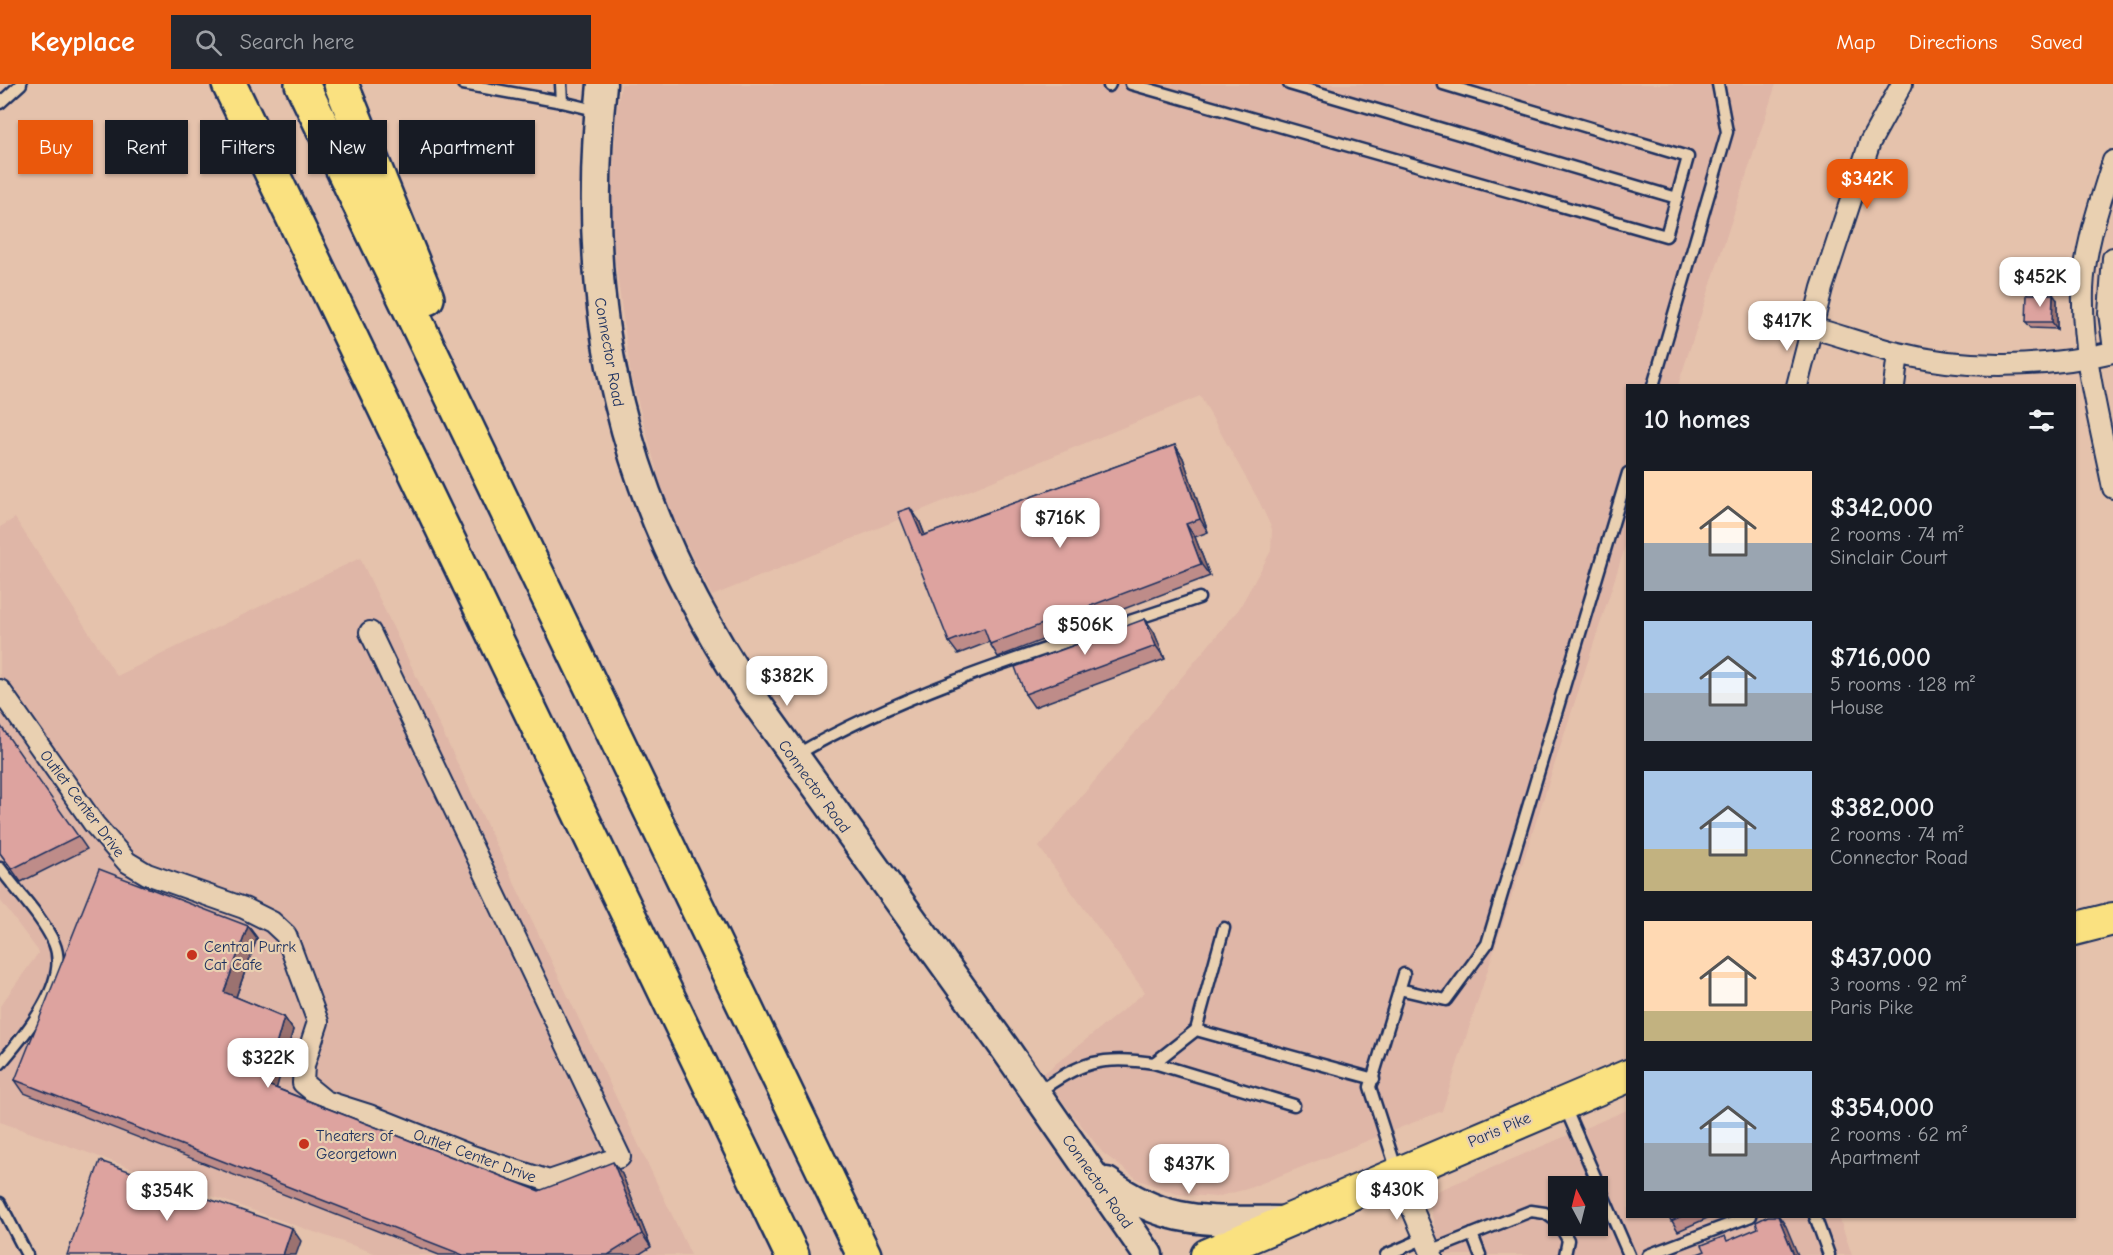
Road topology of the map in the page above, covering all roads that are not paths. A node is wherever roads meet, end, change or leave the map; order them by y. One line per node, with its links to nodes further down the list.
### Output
1 (21, 84): 15 (lane)
2 (215, 84): 19 (highway)
3 (229, 84): 19 (highway)
4 (302, 84): 30 (highway)
5 (341, 84): 30 (highway)
6 (463, 84): 14 (lane)
7 (561, 84): 14 (lane)
8 (1131, 84): 17 (lane)
9 (1289, 84): 17 (lane)
10 (1443, 84): 17 (lane)
11 (1718, 84): 25 (lane)
12 (1902, 84): 20 (street)
13 (600, 97): 14 (lane); 34 (main road, Connector Road)
14 (562, 102)
15 (0, 103)
16 (2113, 161): 24 (street)
17 (1677, 198)
18 (2113, 258): 21 (street)
19 (345, 326): 60 (highway)
20 (1813, 328): 23 (street); 26 (street)
21 (2113, 342)
22 (2113, 352): 24 (street)
23 (1898, 353): 24 (street); 27 (street)
24 (2087, 358): 29 (street)
25 (1654, 384)
26 (1798, 384)
27 (1894, 384)
28 (1626, 480): 40 (lane)
29 (2113, 488)
30 (521, 540): 61 (highway)
31 (1199, 598): 34 (lane)
32 (370, 632): 33 (street, Outlet Center Drive)
33 (0, 690)
34 (794, 757): 46 (main road, Connector Road)
35 (0, 867): 43 (lane)
36 (2113, 919): 38 (main road)
37 (1224, 928): 41 (lane)
38 (2076, 928)
39 (1404, 974): 40 (lane)
40 (1400, 989): 45 (lane)
41 (1196, 1030): 42 (lane); 45 (lane)
42 (1154, 1062): 46 (lane); 48 (lane)
43 (0, 1064)
44 (1626, 1077): 47 (main road, Paris Pike)
45 (1374, 1079): 50 (lane)
46 (1037, 1094): 49 (main road, Connector Road)
47 (1563, 1102): 50 (main road, Paris Pike); 67 (lane)
48 (1294, 1105)
49 (1089, 1169): 55 (main road); 62 (main road, Connector Road)
50 (1397, 1173): 55 (main road, Paris Pike); 58 (street)
51 (0, 1203): 59 (lane)
52 (1548, 1215): 56 (lane)
53 (1746, 1218): 68 (lane)
54 (1816, 1218): 69 (lane)
55 (1287, 1221): 63 (main road, Paris Pike)
56 (1472, 1234): 58 (lane); 65 (lane)
57 (1566, 1236): 66 (lane)
58 (1429, 1248): 64 (lane)
59 (27, 1255)
60 (792, 1255)
61 (864, 1255)
62 (1148, 1255)
63 (1207, 1255)
64 (1386, 1255)
65 (1479, 1255)
66 (1565, 1255)
67 (1629, 1255)
68 (1648, 1255)
69 (1829, 1255)

